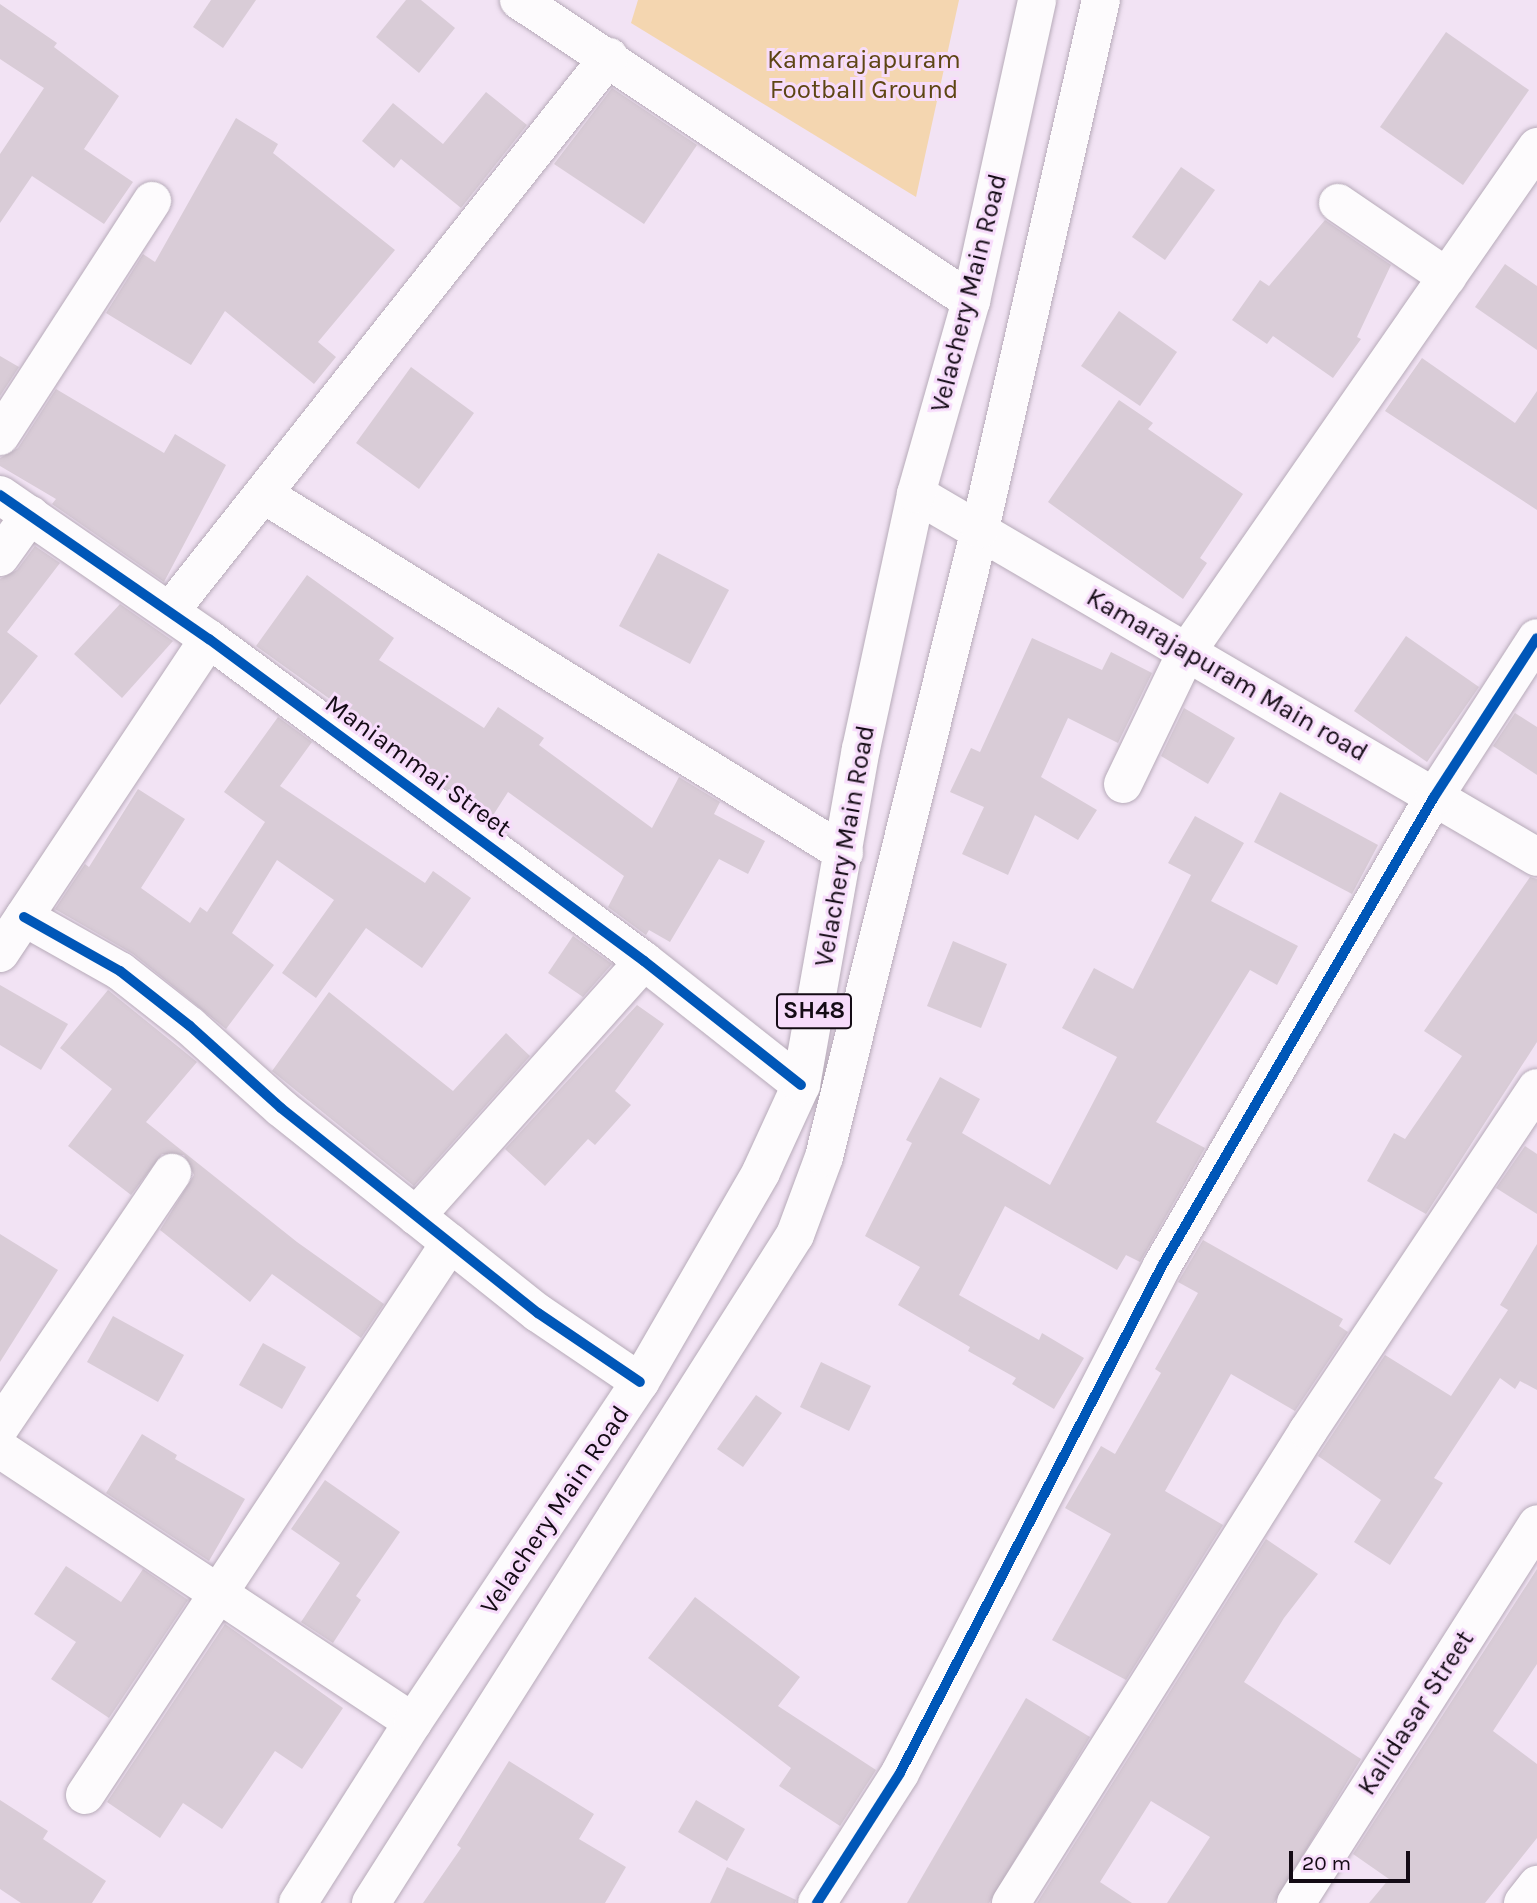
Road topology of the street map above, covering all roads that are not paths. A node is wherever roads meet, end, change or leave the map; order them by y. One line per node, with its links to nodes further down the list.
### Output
1 (519, 0): 4 (street)
2 (1037, 0): 9 (street, Velachery Main Road / SH48)
3 (1101, 0): 14 (street, Velachery Main Road / SH48)
4 (609, 57): 9 (street); 11 (street)
5 (1537, 147): 8 (street)
6 (152, 201): 10 (street)
7 (1338, 202): 8 (street)
8 (1447, 277): 19 (street)
9 (971, 300): 12 (street, Velachery Main Road / SH48)
10 (0, 436)
11 (263, 494): 16 (street); 22 (street)
12 (916, 494): 14 (street, Kamarajapuram Main road); 22 (street, Velachery Main Road / SH48)
13 (15, 505): 15 (street); 16 (street, Maniammai Street)
14 (980, 529): 19 (street, Kamarajapuram Main road); 41 (street, Velachery Main Road / SH48)
15 (0, 557)
16 (170, 611): 18 (street, Maniammai Street)
17 (1537, 638): 21 (street)
18 (209, 639): 24 (street); 26 (street, Maniammai Street)
19 (1186, 653): 20 (street); 21 (street, Kamarajapuram Main road)
20 (1124, 783)
21 (1434, 797): 23 (street, Kamarajapuram Main road); 42 (street)
22 (844, 853): 27 (street, Velachery Main Road / SH48)
23 (1537, 857)
24 (24, 917): 25 (street); 30 (street)
25 (0, 953)
26 (645, 961): 27 (street, Maniammai Street); 30 (street)
27 (801, 1085): 32 (street, Velachery Main Road / SH48)
28 (1537, 1088): 43 (street)
29 (172, 1173): 33 (street)
30 (416, 1216): 31 (street)
31 (450, 1243): 32 (street); 36 (street)
32 (640, 1382): 37 (street, Velachery Main Road / SH48)
33 (0, 1427)
34 (0, 1448): 36 (street)
35 (1537, 1524): 44 (street, Kalidasar Street)
36 (218, 1595): 37 (street); 38 (street)
37 (413, 1722): 40 (street, Velachery Main Road / SH48)
38 (85, 1795)
39 (1537, 1885): 45 (street)
40 (298, 1903)
41 (371, 1903)
42 (817, 1903)
43 (1011, 1903)
44 (1296, 1903)
45 (1523, 1903)

